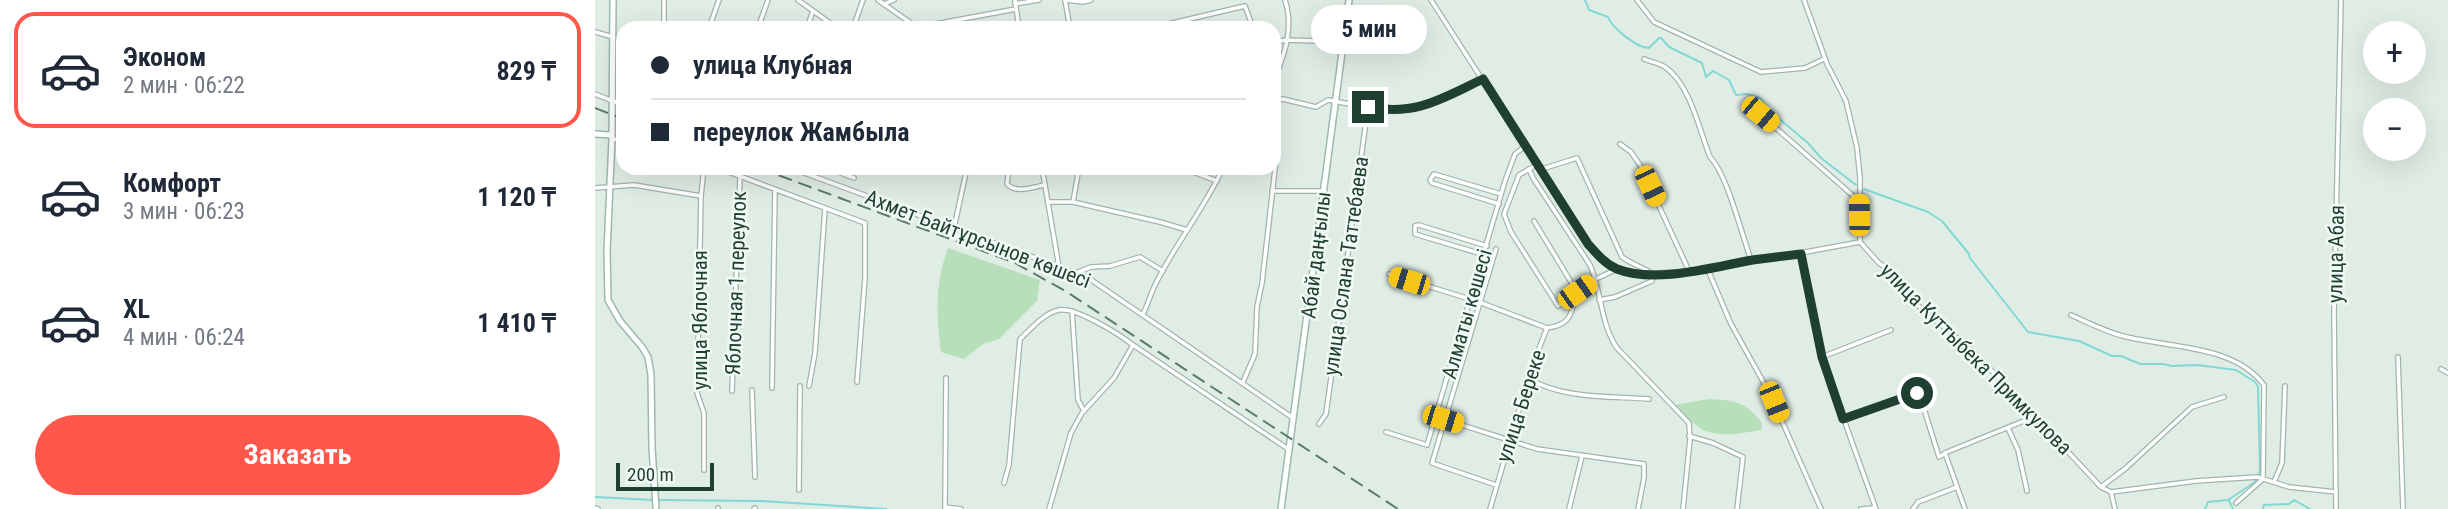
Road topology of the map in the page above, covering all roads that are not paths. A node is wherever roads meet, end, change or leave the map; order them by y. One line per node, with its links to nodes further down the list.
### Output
1 (613, 0): 33 (street)
2 (664, 0): 21 (street)
3 (719, 0): 22 (street)
4 (768, 0): 23 (street)
5 (798, 0): 20 (street)
6 (863, 0): 26 (street)
7 (878, 0): 18 (street)
8 (894, 0): 18 (street)
9 (1039, 0): 19 (street)
10 (1065, 0): 11 (street); 29 (street)
11 (1091, 0)
12 (1285, 0): 34 (street)
13 (1349, 0): 36 (street, Абай даңғылы)
14 (1431, 0): 40 (street)
15 (1637, 0): 38 (street)
16 (1804, 0): 38 (street)
17 (2341, 0): 151 (street, улица Абая)
18 (884, 4): 27 (street)
19 (1016, 4): 28 (street)
20 (813, 11): 24 (street); 25 (street)
21 (664, 21)
22 (712, 21)
23 (760, 21)
24 (809, 21)
25 (827, 21)
26 (856, 21)
27 (908, 21)
28 (947, 21)
29 (1069, 21)
30 (1181, 21): 31 (street)
31 (1250, 21)
32 (595, 32): 33 (street)
33 (613, 37): 44 (street)
34 (1287, 40): 35 (street); 36 (street); 37 (street)
35 (1281, 41)
36 (1344, 42): 45 (street, Абай даңғылы)
37 (1281, 58)
38 (1825, 59): 78 (street)
39 (1644, 60): 91 (street)
40 (1483, 79): 47 (street); 53 (street)
41 (595, 94): 44 (street)
42 (1281, 99): 45 (street)
43 (616, 100): 44 (street)
44 (613, 101): 46 (street); 50 (street)
45 (1336, 101): 47 (street); 75 (street, Абай даңғылы)
46 (616, 102)
47 (1368, 107): 132 (street, улица Ослана Таттебаева)
48 (1760, 114): 78 (street)
49 (595, 134): 50 (street)
50 (611, 137): 51 (street); 71 (street)
51 (616, 138)
52 (1620, 144): 96 (street)
53 (1525, 146): 54 (street); 76 (street, Алматы көшесі)
54 (1538, 164): 55 (street); 56 (street)
55 (1529, 169): 100 (street); 101 (street)
56 (1542, 169): 93 (street); 99 (street)
57 (703, 175): 77 (street, улица Яблочная)
58 (814, 175): 84 (street, Ахмет Байтұрсынов көшесі)
59 (846, 175): 68 (street)
60 (965, 175): 84 (street)
61 (1008, 175): 70 (street)
62 (1043, 175): 70 (street)
63 (1078, 175): 80 (street)
64 (1201, 175): 69 (street)
65 (1220, 175): 69 (street)
66 (1274, 175): 74 (street)
67 (740, 176): 73 (street); 124 (street, Яблочная 1 переулок)
68 (854, 178)
69 (1217, 181): 85 (street)
70 (1045, 185): 79 (street)
71 (609, 186): 72 (street); 77 (street); 153 (street)
72 (595, 188)
73 (775, 190): 82 (street); 122 (street)
74 (1272, 191): 75 (street); 118 (street)
75 (1325, 191): 129 (street, Абай даңғылы)
76 (1501, 194): 81 (street, Алматы көшесі); 81 (street)
77 (701, 197): 140 (street, улица Яблочная)
78 (1859, 201): 86 (street)
79 (1048, 202): 80 (street); 92 (street)
80 (1073, 202): 85 (street)
81 (1499, 204): 87 (street, Алматы көшесі)
82 (825, 208): 117 (street); 120 (street)
83 (1534, 221): 101 (street)
84 (954, 228): 92 (street, Ахмет Байтұрсынов көшесі)
85 (1187, 230): 95 (street)
86 (1860, 242): 89 (street); 128 (street, улица Куттыбека Примкулова)
87 (1487, 246): 90 (street, Алматы көшесі); 90 (street)
88 (1496, 249): 104 (street)
89 (1801, 254): 91 (street); 112 (street)
90 (1485, 255): 102 (street, Алматы көшесі)
91 (1751, 260): 94 (street)
92 (1059, 267): 97 (street, Ахмет Байтұрсынов көшесі)
93 (1617, 269): 99 (street); 100 (street)
94 (1708, 270): 96 (street); 155 (street)
95 (1163, 271): 97 (street); 106 (street)
96 (1689, 271): 99 (street)
97 (1076, 273): 106 (street, Ахмет Байтұрсынов көшесі)
98 (1389, 274): 102 (street)
99 (1653, 274): 103 (street)
100 (1596, 279): 101 (street); 103 (street)
101 (1577, 292): 108 (street)
102 (1471, 299): 104 (street); 134 (street, Алматы көшесі)
103 (1599, 300): 135 (street)
104 (1479, 302): 108 (street); 130 (street)
105 (1072, 311): 110 (street); 127 (street); 144 (street)
106 (1143, 314): 118 (street, Ахмет Байтұрсынов көшесі)
107 (2071, 315): 142 (street)
108 (1547, 328): 116 (street, улица Береке)
109 (1891, 330): 112 (street)
110 (1133, 345): 127 (street); 137 (street)
111 (2398, 356): 170 (street)
112 (1822, 357): 131 (street)
113 (2441, 369): 114 (street)
114 (2448, 373)
115 (946, 378): 154 (street)
116 (1529, 379): 126 (street); 136 (street, улица Береке)
117 (857, 382)
118 (1243, 382): 129 (street, Ахмет Байтұрсынов көшесі)
119 (800, 386): 148 (street)
120 (809, 386)
121 (2285, 386): 143 (street)
122 (772, 388)
123 (752, 390): 141 (street)
124 (731, 391)
125 (2224, 397): 147 (street)
126 (1649, 399)
127 (1084, 411): 158 (street)
128 (2036, 416): 133 (street); 147 (street, улица Куттыбека Примкулова)
129 (1295, 419): 137 (street, Абай даңғылы)
130 (1443, 419): 136 (street); 145 (street)
131 (1843, 419): 138 (street); 156 (street)
132 (1319, 424)
133 (2008, 428): 138 (street); 149 (street)
134 (1386, 432)
135 (1689, 436): 163 (street); 164 (street)
136 (1511, 440): 139 (street); 145 (street, улица Береке)
137 (1290, 451): 159 (street, Абай даңғылы)
138 (1945, 453): 146 (street)
139 (1582, 456): 161 (street); 162 (street)
140 (704, 470)
141 (755, 477)
142 (2263, 479): 143 (street); 150 (street); 152 (street)
143 (2274, 482): 151 (street)
144 (1004, 484)
145 (1496, 485): 160 (street, улица Береке)
146 (1957, 487): 166 (street); 167 (street)
147 (2101, 487): 150 (street, улица Куттыбека Примкулова)
148 (799, 490)
149 (2027, 491)
150 (2111, 492): 168 (street)
151 (2336, 492): 169 (street, улица Абая)
152 (2237, 503)
153 (656, 508)
154 (945, 508): 157 (street)
155 (1820, 508)
156 (1875, 508): 165 (street)
157 (961, 509)
158 (1048, 509)
159 (1282, 509)
160 (1489, 509)
161 (1569, 509)
162 (1638, 509)
163 (1683, 509)
164 (1737, 509)
165 (1861, 509)
166 (1913, 509)
167 (1965, 509)
168 (2116, 509)
169 (2336, 509)
170 (2403, 509)

